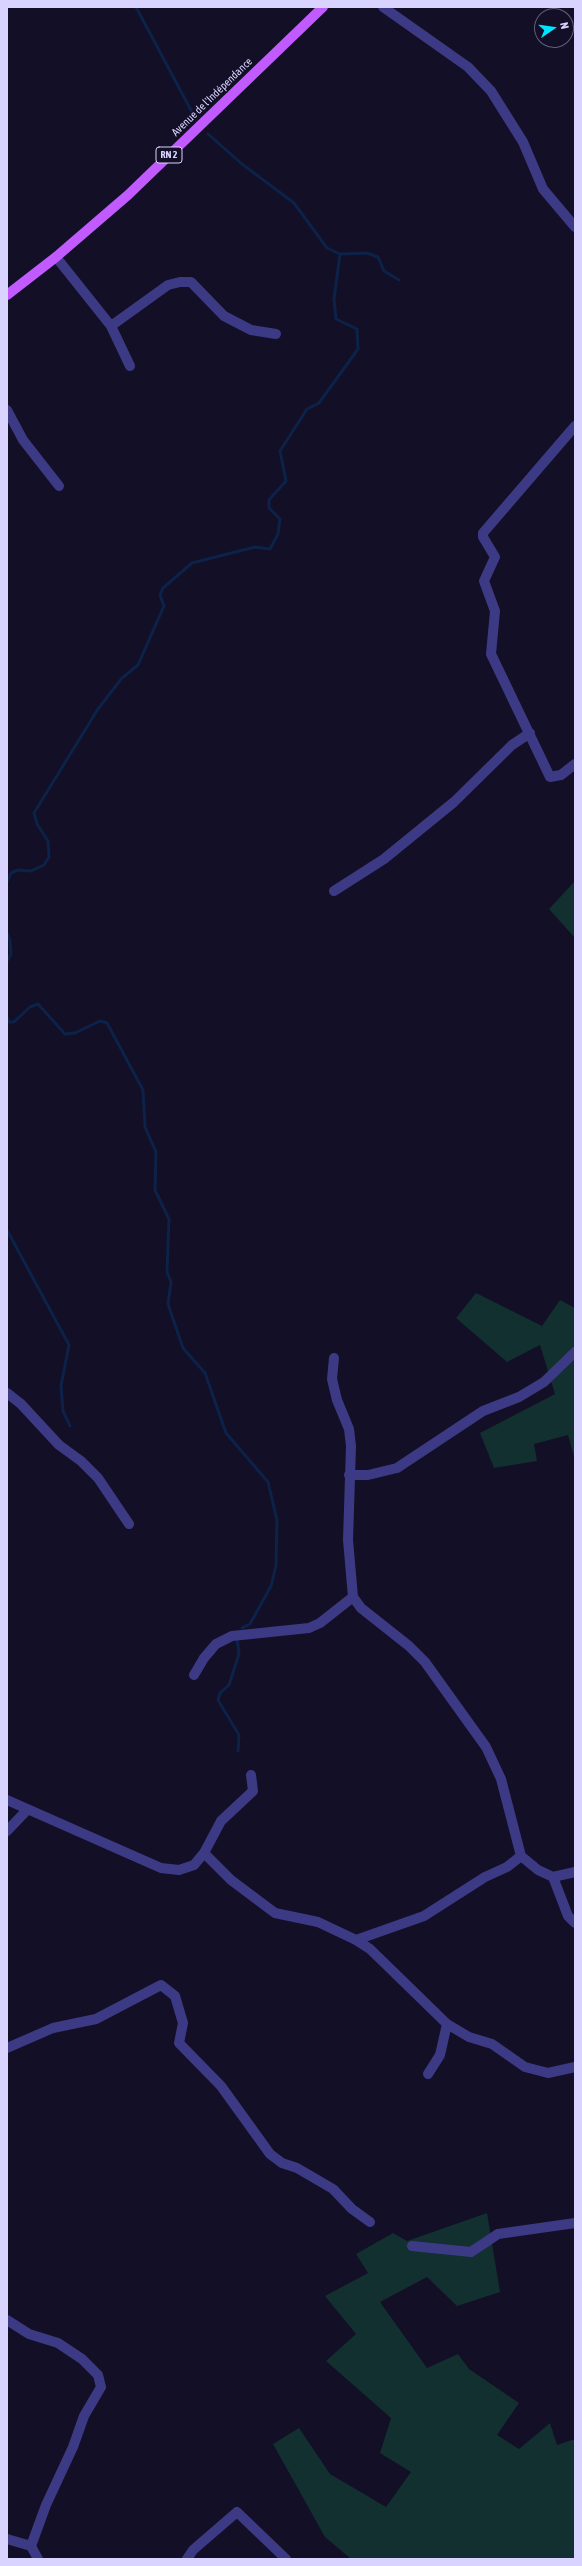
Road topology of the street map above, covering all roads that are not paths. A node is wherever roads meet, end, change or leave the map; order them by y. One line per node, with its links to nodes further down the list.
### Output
1 (323, 7): 4 (main road, Avenue de l'Indépendance / RN 2)
2 (383, 7): 3 (street)
3 (575, 227)
4 (56, 257): 5 (main road, Avenue de l'Indépendance / RN 2); 6 (street)
5 (7, 295)
6 (111, 326): 7 (street); 8 (street)
7 (276, 334)
8 (130, 366)
9 (7, 410): 11 (street)
10 (575, 426): 12 (street)
11 (59, 486)
12 (530, 733): 13 (street); 14 (street)
13 (575, 764)
14 (334, 890)
15 (575, 1352): 18 (street)
16 (334, 1358): 18 (street)
17 (7, 1394): 19 (street)
18 (349, 1475): 20 (street)
19 (129, 1524)
20 (353, 1597): 21 (street); 27 (street)
21 (194, 1675)
22 (251, 1776): 26 (street)
23 (7, 1800): 24 (street)
24 (27, 1810): 25 (street); 26 (street)
25 (7, 1831)
26 (204, 1853): 31 (street)
27 (521, 1856): 29 (street); 31 (street)
28 (575, 1872): 29 (street)
29 (553, 1877): 30 (street)
30 (575, 1923)
31 (356, 1940): 32 (street)
32 (447, 2024): 34 (street); 35 (street)
33 (7, 2048): 36 (street)
34 (575, 2067)
35 (428, 2074)
36 (370, 2222)
37 (575, 2223): 38 (street)
38 (412, 2246)
39 (7, 2320): 41 (street)
40 (7, 2539): 41 (street)
41 (31, 2546): 42 (street)
42 (38, 2559)
43 (187, 2559): 44 (street)
44 (286, 2559)

